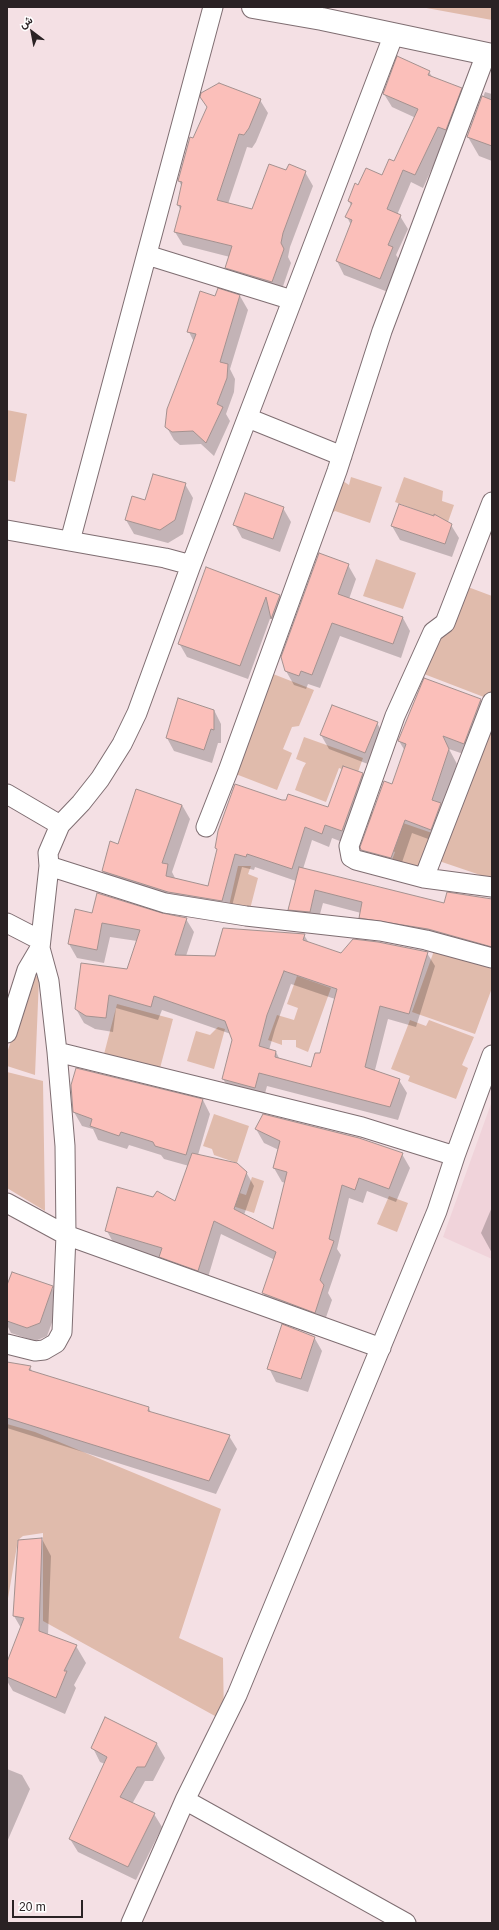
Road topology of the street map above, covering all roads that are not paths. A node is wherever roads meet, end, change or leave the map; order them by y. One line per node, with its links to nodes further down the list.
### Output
1 (213, 7): 6 (street)
2 (261, 8): 3 (street)
3 (323, 13): 4 (street)
4 (394, 34): 5 (street); 7 (street)
5 (489, 54): 9 (street)
6 (147, 255): 7 (street); 12 (street)
7 (292, 300): 8 (street)
8 (248, 418): 9 (street); 13 (street)
9 (342, 456): 17 (street)
10 (492, 502): 19 (street)
11 (7, 530): 12 (street)
12 (70, 541): 13 (street)
13 (191, 566): 16 (street)
14 (492, 702): 19 (street)
15 (7, 794): 16 (street)
16 (60, 825): 18 (street)
17 (206, 827)
18 (49, 866): 22 (street); 23 (street)
19 (424, 878): 20 (street)
20 (492, 887)
21 (7, 923): 22 (street)
22 (40, 944): 24 (street); 25 (street)
23 (492, 958)
24 (7, 1033)
25 (57, 1052): 27 (street); 29 (street)
26 (492, 1055): 27 (street)
27 (455, 1156): 31 (street)
28 (7, 1203): 29 (street)
29 (66, 1234): 30 (street); 31 (street)
30 (7, 1344)
31 (381, 1348): 32 (street)
32 (185, 1800): 33 (street); 34 (street)
33 (131, 1923)
34 (406, 1923)

